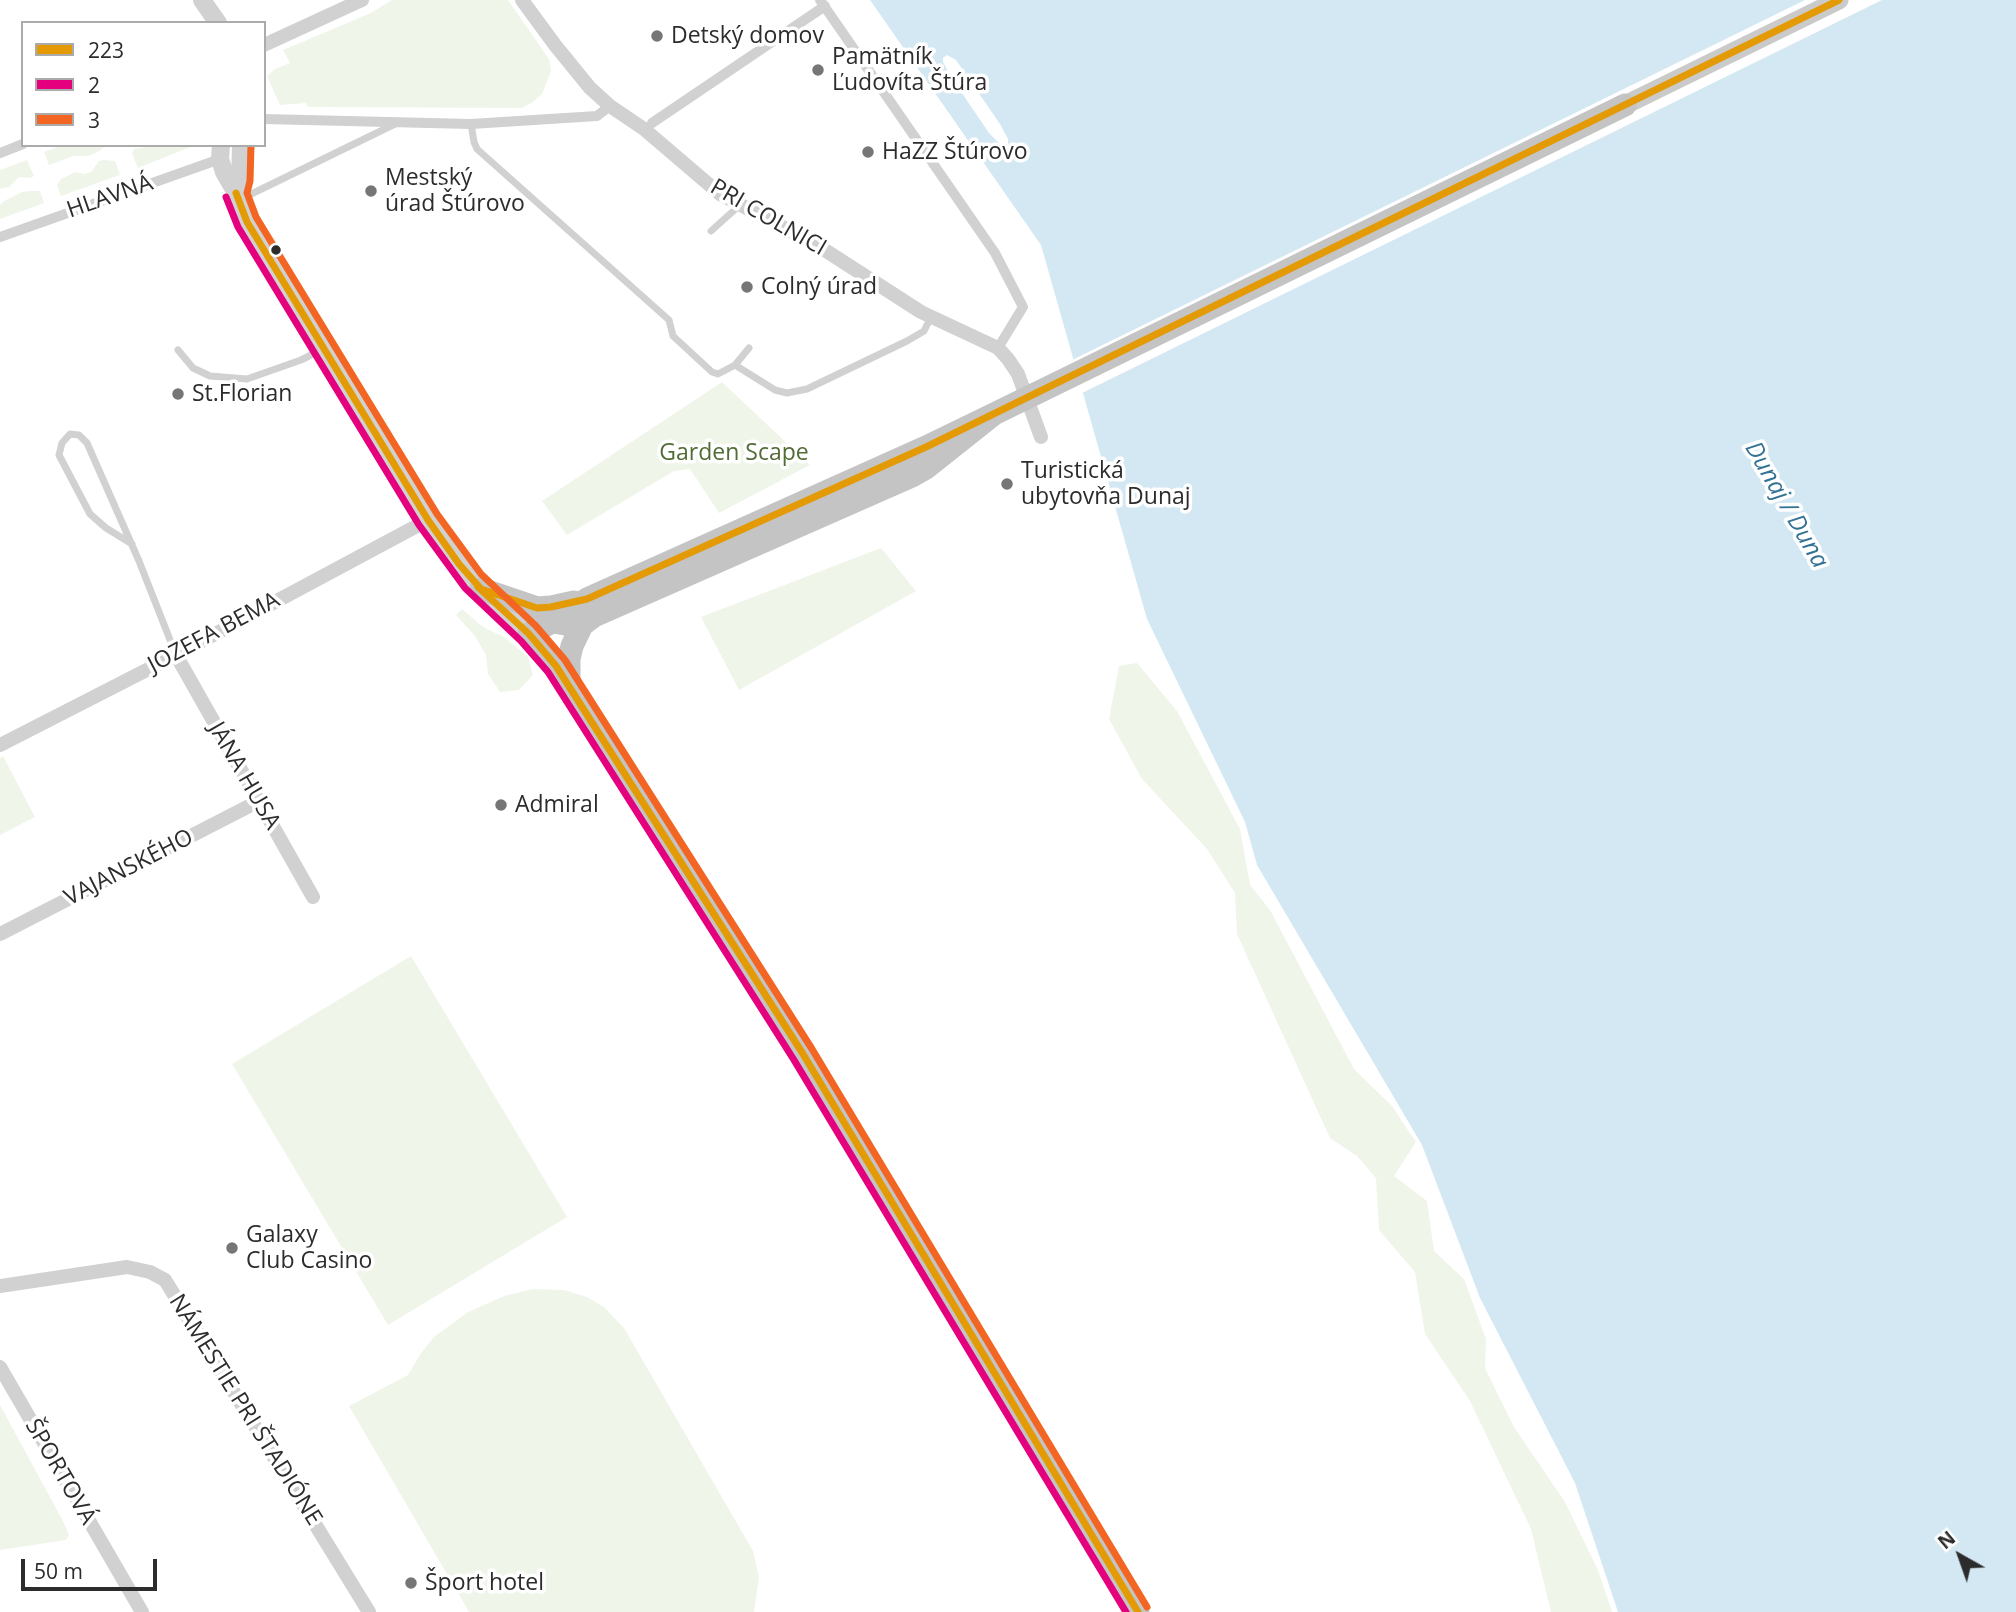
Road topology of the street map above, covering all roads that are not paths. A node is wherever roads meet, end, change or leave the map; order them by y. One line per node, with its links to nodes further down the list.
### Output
1 (202, 0): 6 (street)
2 (362, 0): 7 (street)
3 (522, 0): 9 (street, PRI COLNICI)
4 (1839, 0): 8 (main road)
5 (823, 3): 13 (street); 24 (street)
6 (217, 21)
7 (266, 44)
8 (1625, 105): 32 (main road)
9 (610, 106): 12 (street); 13 (street, PRI COLNICI)
10 (266, 119): 11 (street)
11 (399, 122): 12 (street); 18 (lane)
12 (471, 124): 27 (lane)
13 (648, 126): 19 (street, PRI COLNICI)
14 (21, 145): 17 (street)
15 (241, 147): 18 (street)
16 (221, 152): 18 (street); 21 (street, HLAVNÁ)
17 (0, 153)
18 (237, 197): 25 (street)
19 (740, 205): 20 (lane); 22 (street, PRI COLNICI)
20 (711, 231)
21 (0, 237)
22 (932, 317): 24 (street, PRI COLNICI); 27 (lane)
23 (749, 348): 27 (lane)
24 (998, 348): 28 (street, PRI COLNICI)
25 (324, 349): 26 (lane); 29 (street)
26 (178, 350)
27 (735, 365)
28 (1041, 437)
29 (428, 520): 31 (street); 34 (street, JOZEFA BEMA)
30 (132, 544): 30 (lane); 34 (lane)
31 (481, 589): 32 (main road); 33 (street)
32 (590, 608): 33 (main road); 35 (main road)
33 (529, 634): 35 (main road)
34 (176, 654): 36 (street, JOZEFA BEMA); 37 (street, JÁNA HUSA)
35 (569, 685): 44 (main road)
36 (0, 745)
37 (258, 801): 38 (street, JÁNA HUSA); 39 (street, VAJANSKÉHO)
38 (313, 897)
39 (0, 934)
40 (0, 1286): 43 (street, NÁMESTIE PRI ŠTADIÓNE)
41 (0, 1367): 42 (street, ŠPORTOVÁ)
42 (142, 1612)
43 (369, 1612)
44 (1138, 1612)

